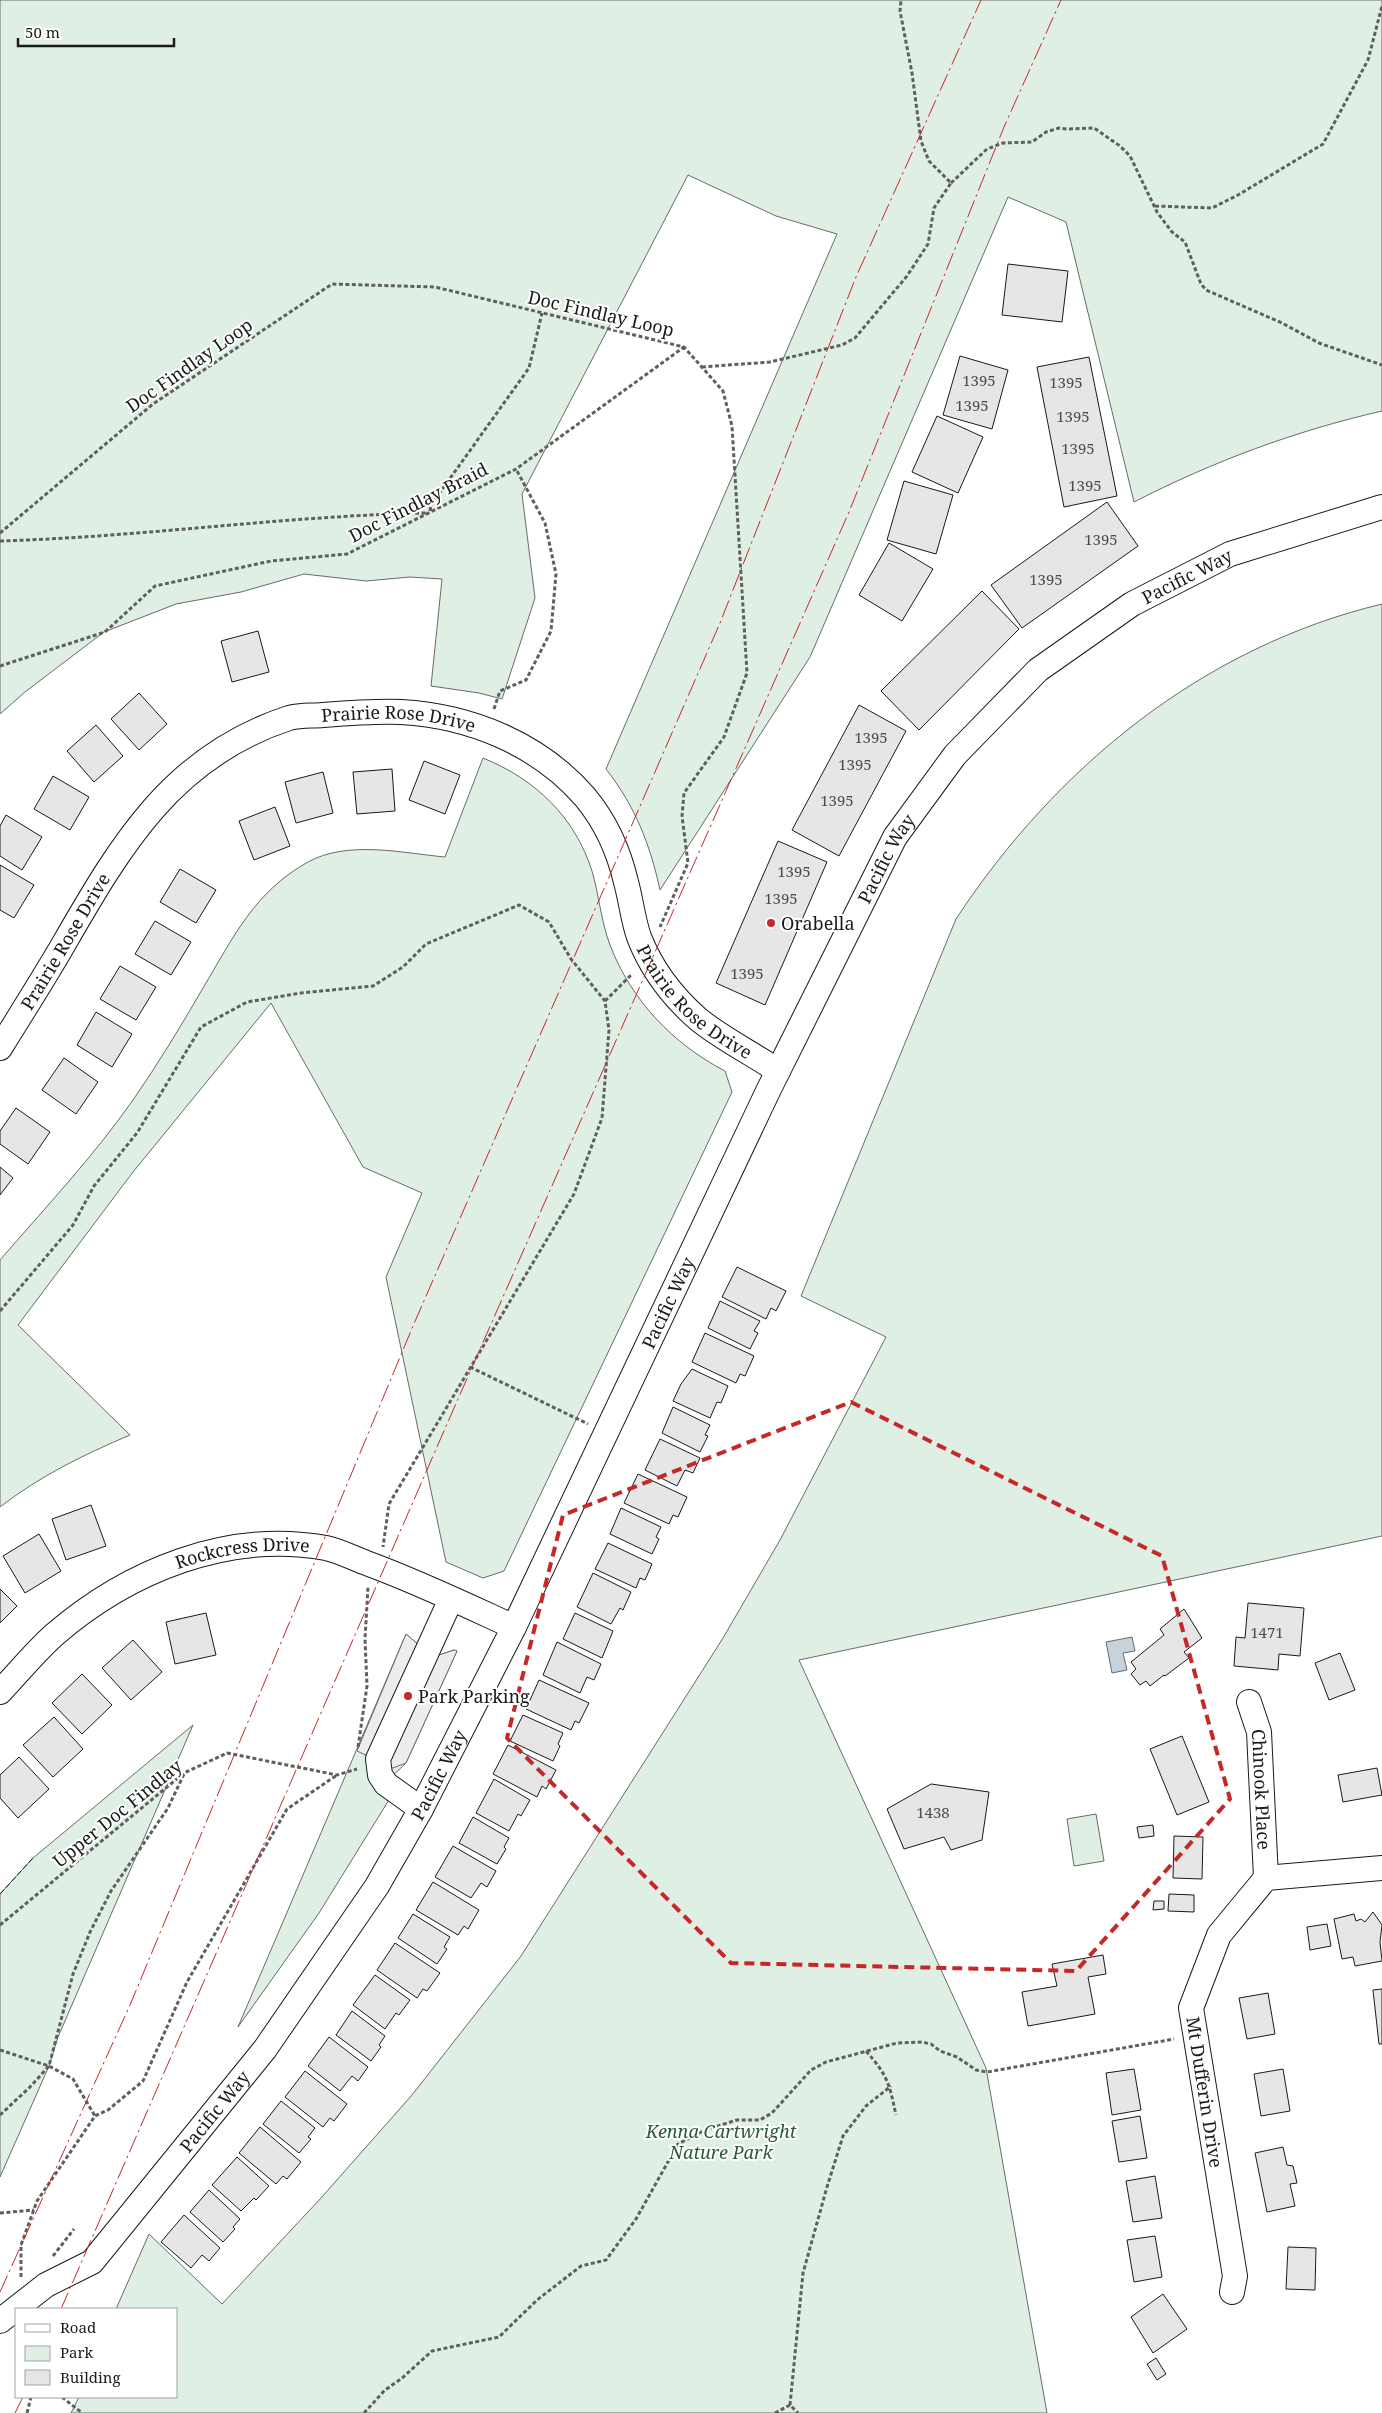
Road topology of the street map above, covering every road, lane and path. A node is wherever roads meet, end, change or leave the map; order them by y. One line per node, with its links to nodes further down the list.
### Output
1 (901, 0): 3 (path)
2 (1382, 6): 4 (path)
3 (951, 184): 4 (path); 8 (path)
4 (1154, 206): 7 (path)
5 (542, 313): 6 (path, Doc Findlay Loop); 11 (path); 12 (path, Doc Findlay Loop)
6 (684, 347): 8 (path, Doc Findlay Loop); 9 (path, Doc Findlay Braid)
7 (1382, 365)
8 (702, 367): 16 (path, Doc Findlay Loop)
9 (516, 469): 11 (path, Doc Findlay Braid); 15 (path)
10 (1382, 507): 20 (street, Pacific Way)
11 (429, 512): 13 (path); 14 (path, Doc Findlay Braid)
12 (0, 532)
13 (0, 541)
14 (0, 666)
15 (493, 712)
16 (657, 934)
17 (632, 973): 18 (path)
18 (605, 1001): 21 (path); 22 (path)
19 (0, 1048): 20 (street, Prairie Rose Drive)
20 (778, 1071): 23 (street, Pacific Way)
21 (0, 1311)
22 (470, 1366): 23 (path); 24 (path)
23 (606, 1434): 26 (street, Pacific Way)
24 (380, 1568): 25 (street, Rockcress Drive); 27 (street, Rockcress Drive); 29 (path)
25 (451, 1598): 26 (street, Rockcress Drive); 29 (street)
26 (514, 1627): 33 (street, Pacific Way)
27 (0, 1692)
28 (1248, 1702): 35 (street, Chinook Place)
29 (363, 1757): 30 (path); 30 (path, Upper Doc Findlay); 33 (street)
30 (354, 1770): 32 (path, Upper Doc Findlay)
31 (184, 1773): 32 (path, Upper Doc Findlay); 36 (path, Upper Doc Findlay); 40 (path)
32 (336, 1775): 44 (path)
33 (421, 1809): 48 (street, Pacific Way)
34 (1382, 1868): 35 (street)
35 (1266, 1878): 47 (street, Mt Dufferin Drive)
36 (0, 1925)
37 (1180, 2038): 39 (path)
38 (0, 2050): 40 (path)
39 (866, 2051): 41 (path); 57 (path)
40 (49, 2066): 42 (path); 44 (path)
41 (891, 2086): 43 (path); 54 (path)
42 (0, 2115)
43 (896, 2115)
44 (95, 2116): 45 (path)
45 (34, 2210): 46 (path); 48 (path)
46 (0, 2213)
47 (1232, 2292)
48 (21, 2303): 50 (street)
49 (15, 2308): 51 (street)
50 (15, 2308)
51 (0, 2321)
52 (31, 2398): 55 (path)
53 (63, 2398): 56 (path)
54 (790, 2405): 58 (path); 59 (path)
55 (27, 2413)
56 (82, 2413)
57 (364, 2413)
58 (775, 2413)
59 (798, 2413)

